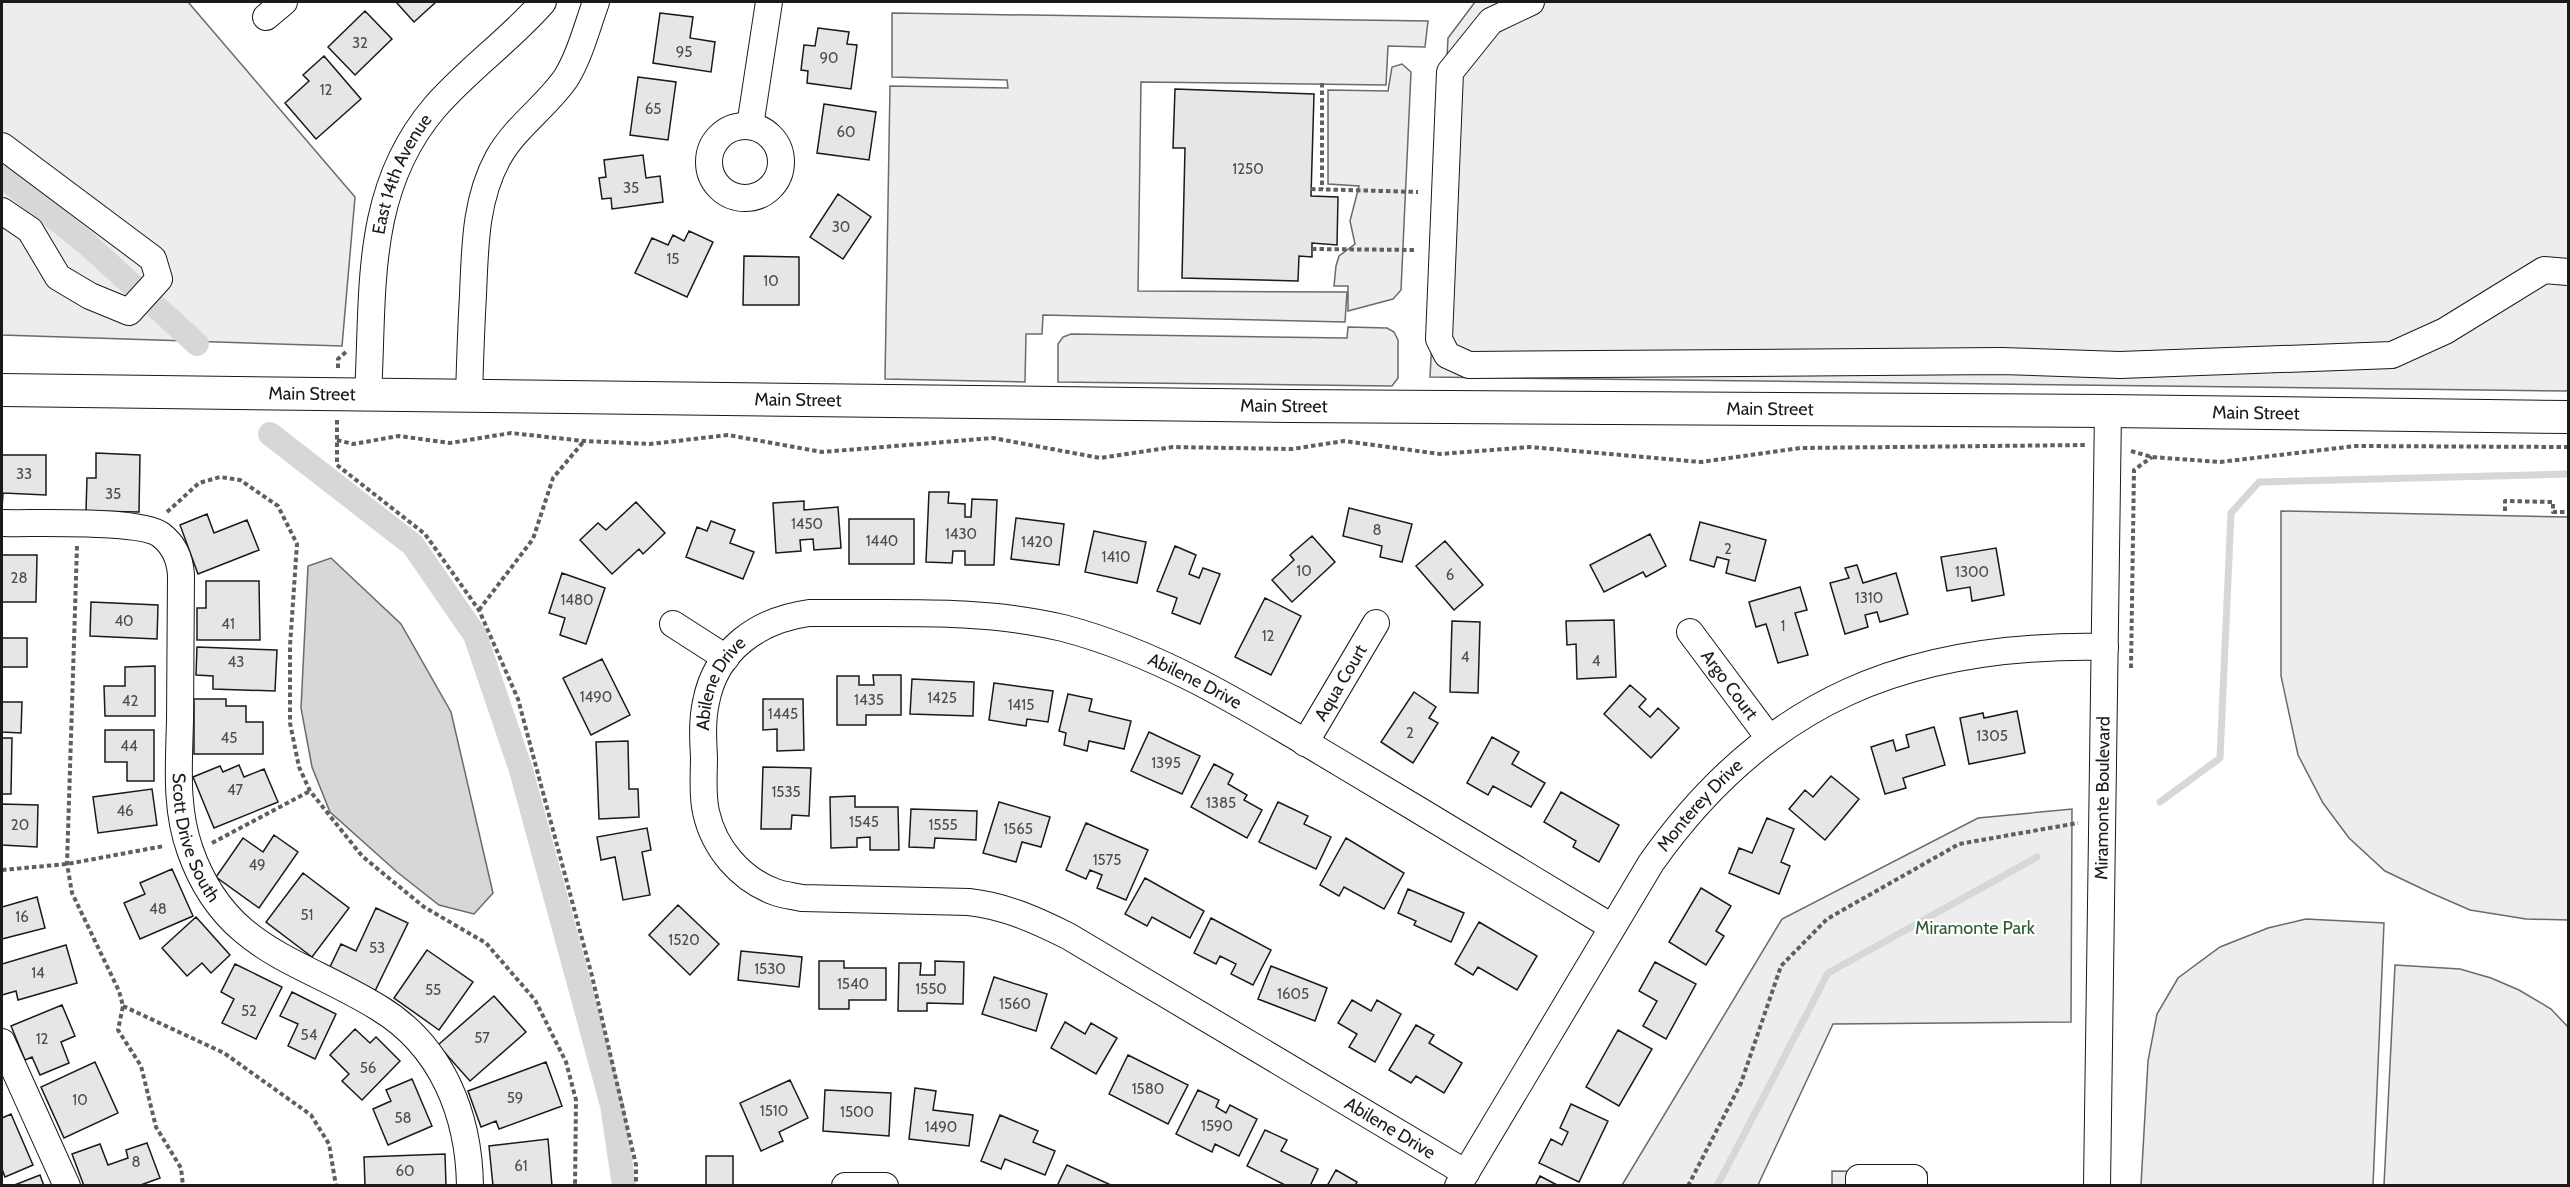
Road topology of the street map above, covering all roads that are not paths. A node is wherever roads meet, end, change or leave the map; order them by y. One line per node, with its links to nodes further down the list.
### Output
1 (543, 2): 10 (street, East 14th Avenue)
2 (596, 2): 11 (street)
3 (769, 2): 5 (street)
4 (1531, 2): 8 (street)
5 (750, 126)
6 (2, 146): 7 (street)
7 (2, 212)
8 (2568, 272)
9 (2, 390): 10 (main road, Main Street)
10 (368, 394): 11 (main road, Main Street)
11 (469, 396): 12 (main road, Main Street)
12 (2108, 411): 13 (main road, Main Street); 18 (street, Miramonte Boulevard)
13 (2568, 417)
14 (2, 523): 26 (street, Scott Drive South)
15 (1376, 622): 21 (street, Aqua Court)
16 (673, 624): 19 (street)
17 (1690, 632): 20 (street, Argo Court)
18 (2105, 647): 20 (street, Monterey Drive); 31 (street, Miramonte Boulevard)
19 (726, 658): 21 (street, Abilene Drive); 24 (street, Abilene Drive)
20 (1769, 738): 22 (street, Monterey Drive)
21 (1305, 742): 22 (street, Abilene Drive)
22 (1612, 927): 24 (street, Monterey Drive)
23 (2, 1042): 25 (street)
24 (1462, 1179)
25 (67, 1185)
26 (470, 1185)
27 (844, 1185): 28 (street)
28 (885, 1185)
29 (1859, 1185): 30 (street)
30 (1914, 1185)
31 (2097, 1185)

